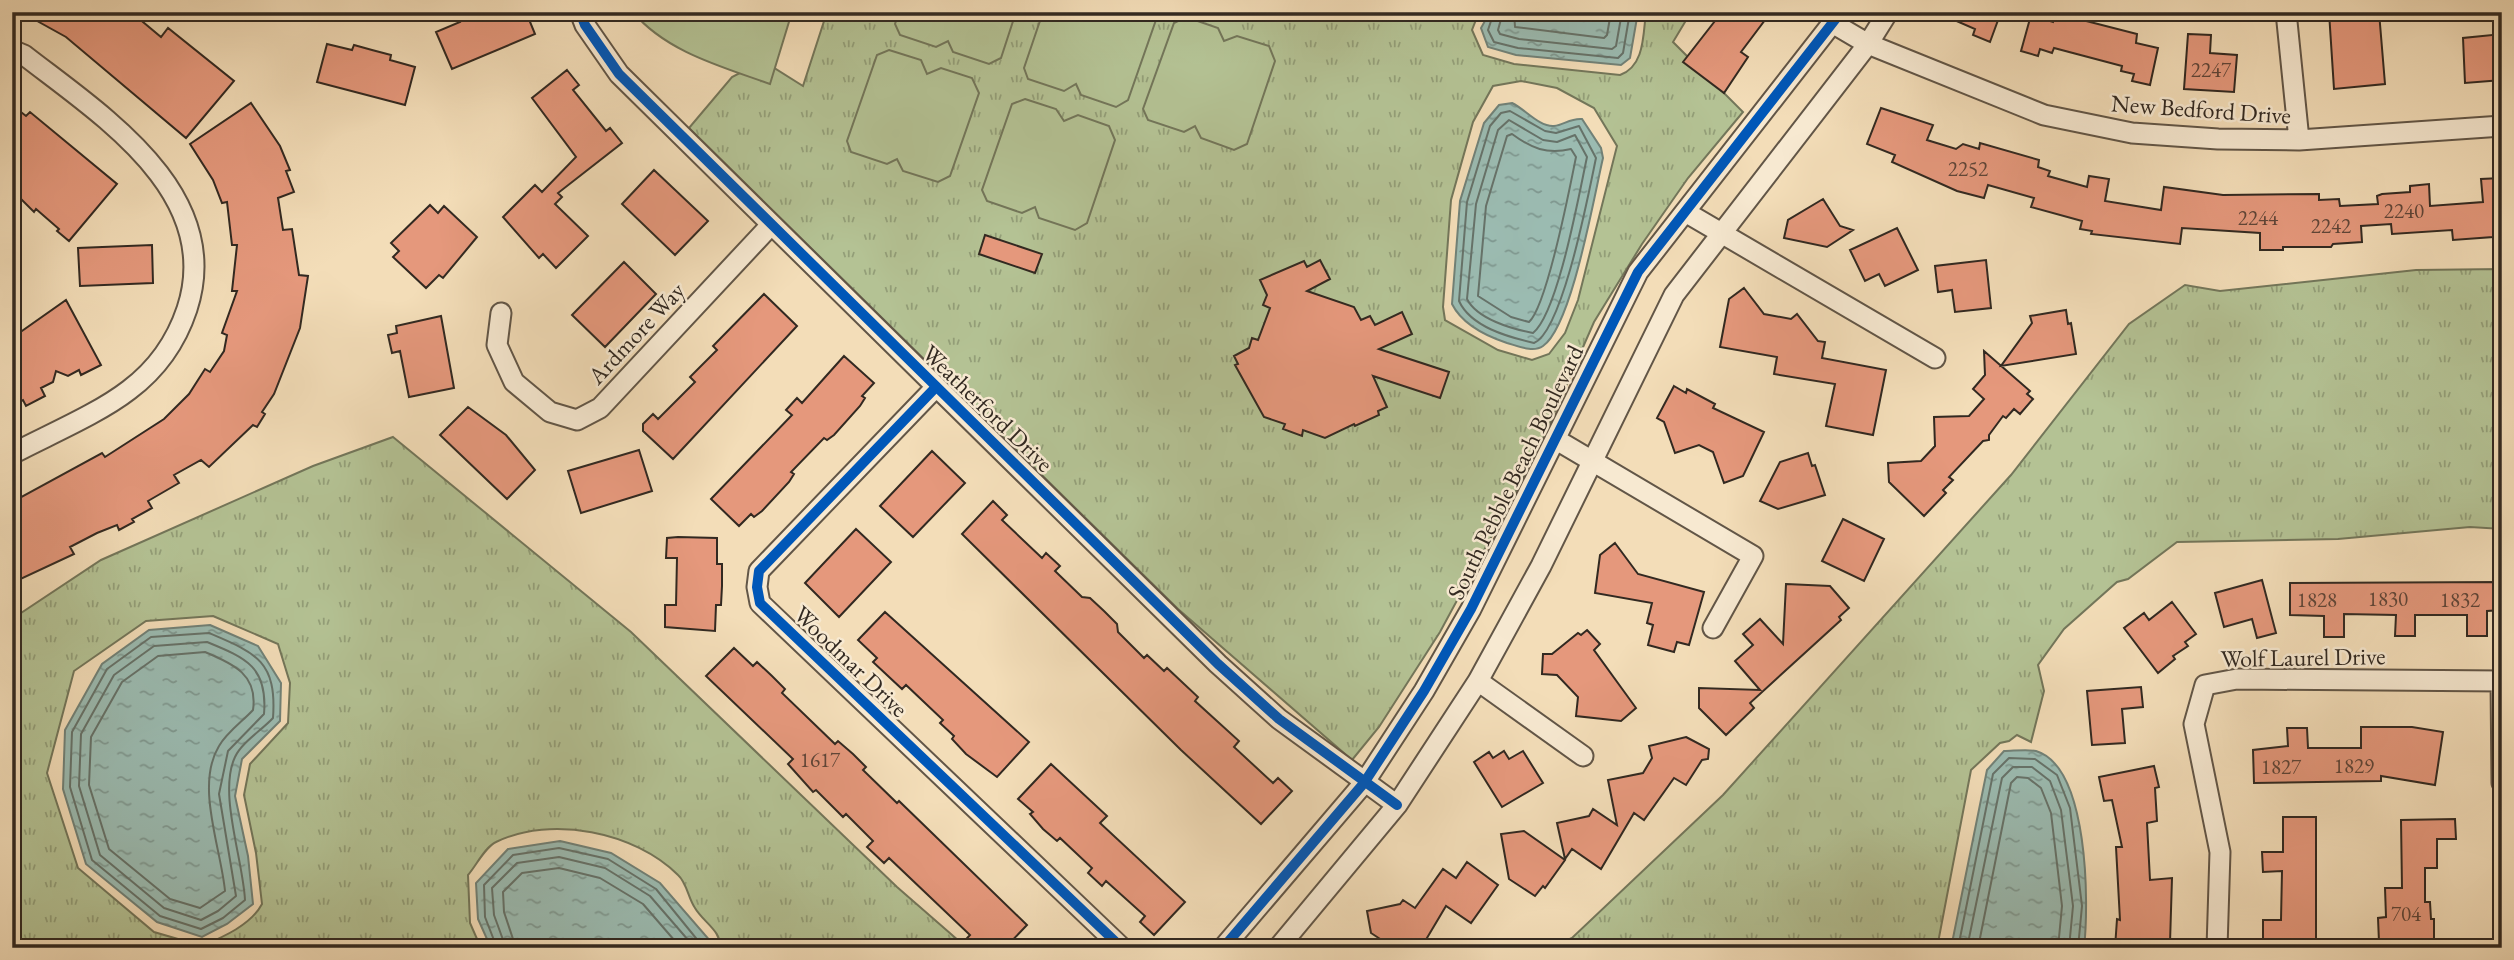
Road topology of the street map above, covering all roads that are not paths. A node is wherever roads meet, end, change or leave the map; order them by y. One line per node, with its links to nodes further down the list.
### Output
1 (580, 12): 10 (street, Weatherford Drive)
2 (1888, 12): 5 (street)
3 (2286, 12): 8 (street)
4 (1837, 18): 5 (street, New Bedford Drive); 9 (street, South Pebble Beach Boulevard)
5 (1868, 44): 8 (street, New Bedford Drive); 11 (street)
6 (12, 50): 16 (street)
7 (2502, 126): 8 (street, New Bedford Drive)
8 (2299, 140)
9 (1686, 213): 11 (street); 15 (street, South Pebble Beach Boulevard)
10 (770, 226): 12 (street, Ardmore Way); 14 (street, Weatherford Drive)
11 (1722, 235): 13 (street); 17 (street)
12 (501, 313)
13 (1934, 358)
14 (936, 387): 22 (street, Weatherford Drive); 25 (street, Woodmar Drive)
15 (1555, 439): 17 (street); 22 (street, South Pebble Beach Boulevard)
16 (12, 454)
17 (1591, 461): 18 (street); 19 (street)
18 (1713, 628)
19 (1478, 681): 21 (street); 24 (street)
20 (2502, 681): 23 (street); 28 (street, Wolf Laurel Drive)
21 (1583, 756)
22 (1364, 783): 24 (street, Weatherford Drive); 26 (street, South Pebble Beach Boulevard)
23 (2502, 783)
24 (1396, 805): 27 (street)
25 (1122, 948)
26 (1223, 948)
27 (1279, 948)
28 (2217, 948)

